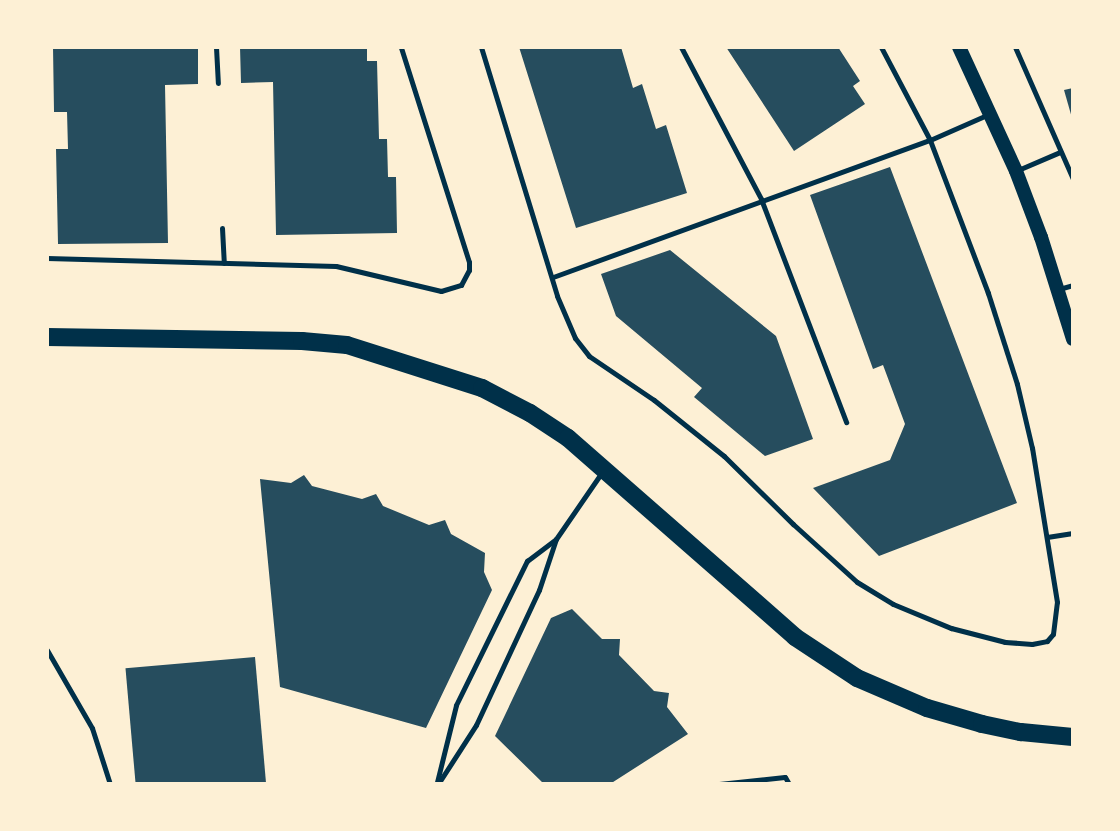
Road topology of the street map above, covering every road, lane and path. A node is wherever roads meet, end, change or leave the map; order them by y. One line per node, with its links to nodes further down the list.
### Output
1 (216, 47): 8 (lane)
2 (401, 47): 17 (lane)
3 (481, 47): 18 (lane)
4 (681, 47): 14 (lane)
5 (881, 47): 10 (lane)
6 (959, 47): 9 (main road)
7 (1015, 47): 11 (lane)
8 (218, 83)
9 (991, 113): 10 (lane); 12 (main road)
10 (930, 140): 14 (lane); 25 (lane)
11 (1060, 152): 12 (lane); 13 (lane)
12 (1016, 171): 19 (main road)
13 (1073, 179)
14 (761, 199): 18 (lane); 22 (lane)
15 (222, 228): 17 (lane)
16 (47, 258): 17 (lane)
17 (224, 263)
18 (553, 277): 25 (lane)
19 (1065, 287): 21 (main road)
20 (47, 337): 23 (main road)
21 (1073, 339)
22 (846, 422)
23 (605, 468): 26 (lane); 28 (main road)
24 (1073, 533): 25 (lane)
25 (1047, 537)
26 (556, 539): 30 (lane); 30 (lane)
27 (47, 650): 29 (lane)
28 (1073, 737)
29 (110, 784)
30 (437, 784)
31 (719, 784): 32 (lane)
32 (789, 784)

